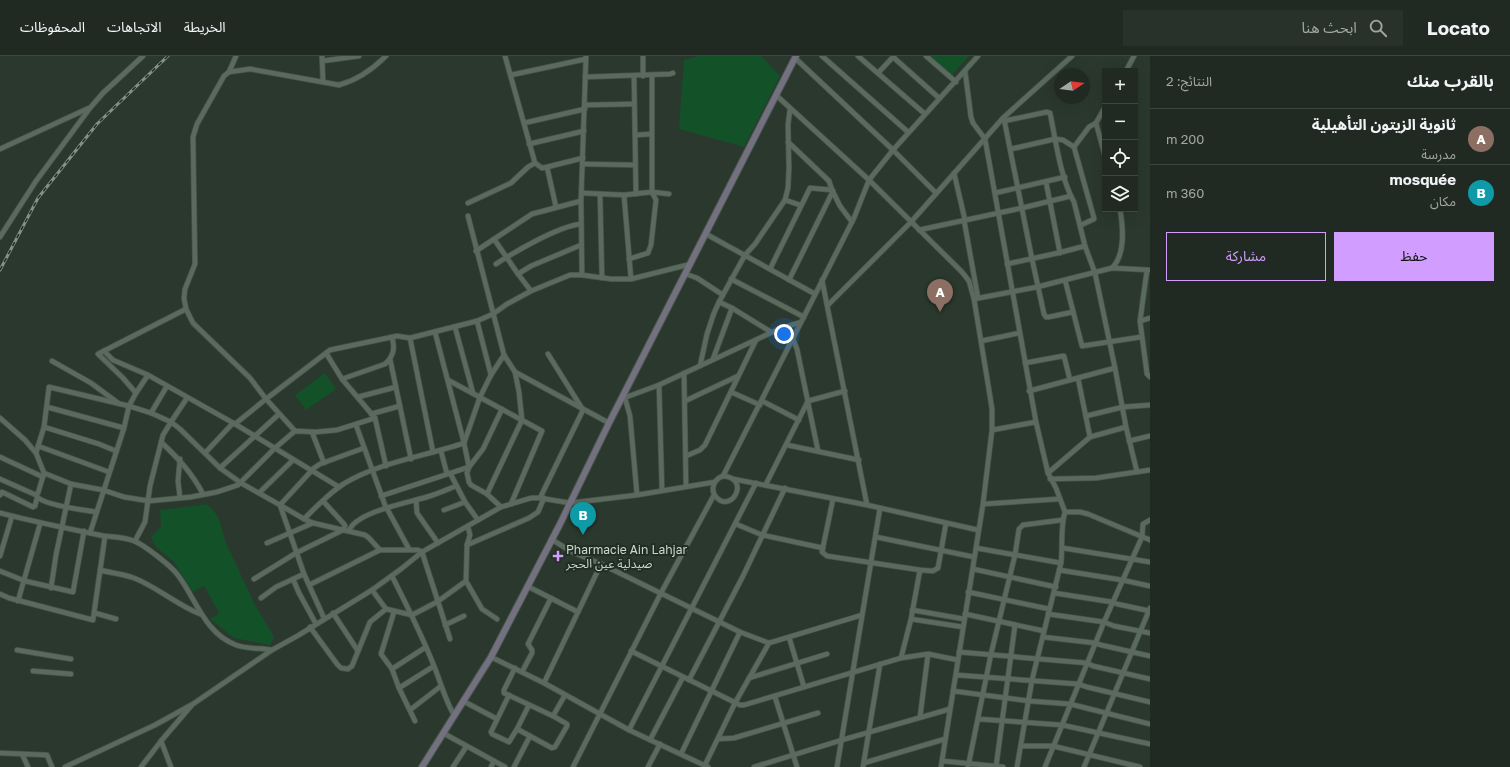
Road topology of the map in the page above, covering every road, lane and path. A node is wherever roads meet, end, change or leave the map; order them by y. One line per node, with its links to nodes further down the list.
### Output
1 (143, 56): 33 (street)
2 (236, 56): 19 (street)
3 (359, 56): 16 (street)
4 (386, 56): 27 (street)
5 (505, 56): 22 (street)
6 (643, 56): 24 (street)
7 (822, 56): 41 (street)
8 (858, 56): 21 (street)
9 (893, 56): 21 (street); 30 (street)
10 (926, 56): 28 (street)
11 (978, 56): 18 (street)
12 (1072, 56): 37 (street)
13 (1133, 56): 17 (street)
14 (586, 57): 22 (street); 26 (street)
15 (795, 57): 29 (main road); 52 (street)
16 (322, 58): 27 (street)
17 (1127, 68)
18 (964, 71): 28 (street); 44 (street)
19 (229, 72): 27 (street); 123 (street)
20 (673, 73): 25 (street)
21 (878, 73): 36 (street)
22 (511, 76): 38 (street)
23 (634, 76): 24 (street); 26 (street); 31 (street)
24 (643, 76): 25 (street)
25 (652, 76): 42 (street)
26 (585, 77): 32 (street)
27 (323, 82)
28 (956, 82): 30 (street)
29 (776, 96): 34 (street); 88 (main road)
30 (939, 98): 36 (street)
31 (634, 104): 32 (street); 43 (street)
32 (585, 107): 38 (street); 40 (street)
33 (90, 108): 50 (street); 89 (street)
34 (790, 109): 46 (street); 59 (street)
35 (1102, 112): 39 (street)
36 (925, 114): 41 (street)
37 (1004, 119): 44 (street); 45 (street); 51 (street)
38 (524, 123): 47 (street)
39 (1096, 123): 48 (street); 49 (street)
40 (584, 131): 47 (street); 53 (street)
41 (908, 132): 52 (street)
42 (651, 134): 43 (street); 63 (street)
43 (636, 135): 55 (street)
44 (985, 139): 57 (street); 66 (street)
45 (1055, 139): 49 (street); 51 (street); 58 (street)
46 (788, 142): 62 (street); 72 (street)
47 (530, 144): 54 (street)
48 (1102, 145)
49 (1074, 147): 86 (street)
50 (0, 149)
51 (1011, 149): 61 (street)
52 (892, 150): 59 (street); 65 (street)
53 (583, 161): 55 (street); 56 (street); 64 (street)
54 (535, 163): 56 (street); 75 (street)
55 (635, 165): 69 (street)
56 (547, 168): 77 (street)
57 (954, 173): 65 (street); 82 (street)
58 (1065, 177): 60 (street); 71 (street)
59 (869, 180): 83 (street); 84 (street)
60 (1046, 182): 61 (street); 74 (street)
61 (1018, 188): 66 (street); 78 (street)
62 (833, 190): 76 (street); 83 (street); 112 (street)
63 (652, 192): 69 (street); 70 (street); 97 (street)
64 (582, 193): 67 (street); 73 (street)
65 (936, 193): 84 (street)
66 (995, 193): 80 (street)
67 (600, 194): 68 (street); 109 (street)
68 (624, 194): 69 (street); 97 (street)
69 (636, 194)
70 (669, 194)
71 (1071, 196): 74 (street); 86 (street)
72 (785, 200): 76 (street); 95 (street)
73 (581, 201): 77 (street); 85 (street)
74 (1050, 201): 78 (street); 94 (street)
75 (468, 203)
76 (800, 205): 103 (street)
77 (556, 207): 90 (street)
78 (1022, 208): 80 (street); 98 (street)
79 (1121, 212): 102 (street)
80 (998, 214): 82 (street); 101 (street)
81 (468, 216): 93 (street)
82 (965, 220): 87 (street); 120 (street)
83 (852, 222): 113 (street)
84 (911, 222): 87 (street); 122 (street)
85 (581, 224): 91 (street); 96 (street)
86 (1080, 225): 92 (street)
87 (919, 230): 120 (street)
88 (706, 234): 95 (street); 100 (main road)
89 (0, 237)
90 (494, 239): 93 (street); 96 (street)
91 (581, 246): 106 (street); 108 (street)
92 (1085, 246): 94 (street); 105 (street)
93 (476, 251): 126 (street)
94 (1060, 253): 98 (street)
95 (745, 255): 103 (street); 111 (street)
96 (506, 257): 99 (street); 106 (street)
97 (629, 259): 110 (street)
98 (1032, 259): 101 (street); 115 (street)
99 (496, 264)
100 (691, 264): 107 (main road); 110 (street)
101 (1007, 264): 117 (street)
102 (1112, 268): 104 (street); 105 (street)
103 (770, 269): 112 (street)
104 (1148, 270): 130 (street)
105 (1095, 273): 114 (street); 141 (street)
106 (518, 274): 116 (street)
107 (686, 274): 119 (street); 173 (main road)
108 (582, 275): 109 (street); 116 (street)
109 (602, 278): 110 (street)
110 (631, 279)
111 (731, 279): 119 (street); 128 (street)
112 (789, 280): 118 (street)
113 (822, 280): 118 (street); 122 (street)
114 (1066, 280): 115 (street); 125 (street)
115 (1037, 287): 117 (street); 125 (street)
116 (531, 291): 126 (street)
117 (1011, 291): 120 (street); 134 (street)
118 (815, 294): 128 (street)
119 (723, 295): 121 (street)
120 (976, 298): 140 (street)
121 (719, 302): 124 (street); 150 (street)
122 (828, 305): 165 (street)
123 (186, 308): 142 (street); 174 (street)
124 (732, 308): 133 (street); 147 (street)
125 (1072, 312): 141 (street)
126 (493, 314): 129 (street); 145 (street)
127 (1150, 318): 130 (street)
128 (803, 320): 133 (street); 138 (street)
129 (477, 321): 131 (street); 155 (street)
130 (1140, 321): 135 (street)
131 (455, 328): 132 (street); 169 (street)
132 (435, 332): 137 (street); 160 (street)
133 (772, 332): 139 (street)
134 (1019, 333): 140 (street); 149 (street)
135 (1141, 337): 141 (street); 157 (street)
136 (392, 338): 137 (street); 143 (street); 146 (street)
137 (410, 338): 218 (street)
138 (793, 339): 175 (street); 177 (street)
139 (756, 340): 147 (street); 156 (street)
140 (981, 341): 202 (street)
141 (1109, 341): 151 (street)
142 (104, 351): 154 (street); 168 (street)
143 (326, 353): 159 (street); 174 (street)
144 (548, 354): 185 (street)
145 (504, 355): 152 (street); 155 (street)
146 (390, 359): 159 (street); 164 (street)
147 (713, 359): 150 (street)
148 (52, 361): 178 (street)
149 (1024, 363): 161 (street); 166 (street)
150 (700, 366): 153 (street)
151 (1115, 368): 158 (street); 182 (street)
152 (515, 372): 185 (street); 192 (street)
153 (684, 373): 162 (street); 176 (street)
154 (148, 375): 163 (street); 168 (street)
155 (490, 375): 171 (street)
156 (738, 376): 167 (street); 176 (street)
157 (1150, 377)
158 (1078, 378): 161 (street); 189 (street)
159 (342, 379): 170 (street)
160 (448, 380): 169 (street); 210 (street)
161 (1070, 380): 166 (street)
162 (659, 385): 173 (street); 253 (street)
163 (167, 386): 172 (street); 186 (street)
164 (396, 387): 170 (street); 180 (street)
165 (845, 391): 175 (street); 226 (street)
166 (1029, 391): 195 (street)
167 (731, 392): 177 (street); 221 (street)
168 (136, 393): 179 (street)
169 (473, 393): 171 (street)
170 (358, 397): 188 (street)
171 (480, 397): 184 (street); 210 (street)
172 (187, 398): 194 (street); 197 (street)
173 (623, 398): 196 (main road); 257 (street)
174 (266, 399): 187 (street); 197 (street)
175 (808, 400): 193 (street); 217 (street)
176 (685, 401): 221 (street)
177 (761, 403): 193 (street); 239 (street)
178 (120, 404): 179 (street); 181 (street)
179 (129, 406): 186 (street); 201 (street)
180 (400, 406): 188 (street); 224 (street)
181 (47, 407): 199 (street); 201 (street)
182 (1123, 407): 183 (street); 189 (street); 200 (street)
183 (1150, 407)
184 (502, 409): 192 (street); 229 (street)
185 (583, 410): 196 (street); 263 (street)
186 (151, 412): 194 (street)
187 (279, 414): 203 (street); 205 (street)
188 (372, 414): 191 (street)
189 (1086, 416): 206 (street)
190 (0, 418): 219 (street)
191 (375, 418): 198 (street); 228 (street)
192 (522, 420): 256 (street); 271 (street)
193 (799, 420): 211 (street)
194 (170, 422): 209 (street); 220 (street)
195 (1036, 422): 202 (street); 237 (street)
196 (609, 423): 270 (main road)
197 (234, 424): 205 (street); 220 (street)
198 (356, 424): 204 (street); 214 (street)
199 (44, 427): 212 (street); 215 (street)
200 (1126, 427): 206 (street); 208 (street)
201 (124, 428): 215 (street)
202 (992, 430): 272 (street)
203 (295, 431): 204 (street); 213 (street)
204 (312, 432): 227 (street)
205 (255, 436): 213 (street); 230 (street)
206 (1090, 436): 237 (street)
207 (1150, 436): 208 (street)
208 (1129, 441): 235 (street)
209 (161, 442): 223 (street); 267 (street)
210 (464, 444): 216 (street); 229 (street)
211 (787, 445): 217 (street); 247 (street)
212 (38, 446): 219 (street); 234 (street)
213 (275, 448): 225 (street); 244 (street)
214 (364, 448): 227 (street); 231 (street)
215 (116, 451): 234 (street)
216 (441, 451): 218 (street); 236 (street)
217 (818, 451): 226 (street)
218 (433, 452): 224 (street)
219 (36, 453): 238 (street)
220 (205, 453): 230 (street)
221 (686, 456): 249 (street)
222 (0, 457): 238 (street)
223 (180, 459): 255 (street); 262 (street)
224 (411, 459): 228 (street)
225 (293, 460): 233 (street); 254 (street)
226 (859, 460): 273 (street)
227 (324, 463): 233 (street)
228 (386, 466): 231 (street)
229 (469, 467): 236 (street); 256 (street)
230 (220, 468): 244 (street)
231 (372, 470): 250 (street); 260 (street)
232 (1150, 470): 235 (street)
233 (312, 471): 250 (street); 275 (street)
234 (109, 472): 252 (street)
235 (1137, 472): 240 (street)
236 (448, 473): 248 (street); 260 (street)
237 (1048, 473): 240 (street)
238 (44, 475): 246 (street); 261 (street)
239 (723, 476): 242 (street); 243 (street)
240 (1050, 478): 265 (street)
241 (0, 479): 261 (street)
242 (733, 479): 245 (street); 258 (street)
243 (715, 482): 249 (street); 258 (street)
244 (241, 483): 254 (street); 255 (street)
245 (756, 483): 247 (street); 291 (street)
246 (71, 484): 252 (street); 274 (street)
247 (766, 484): 251 (street)
248 (456, 486): 266 (street); 269 (street)
249 (686, 486): 253 (street)
250 (338, 487): 268 (street)
251 (785, 488): 264 (street); 300 (street)
252 (103, 490): 267 (street); 280 (street)
253 (662, 490): 257 (street)
254 (260, 493): 275 (street)
255 (203, 494): 262 (street)
256 (487, 494): 277 (street)
257 (637, 495): 270 (street)
258 (714, 495): 346 (street)
259 (0, 496): 261 (street)
260 (381, 496): 276 (street)
261 (37, 497): 274 (street)
262 (180, 498): 267 (street)
263 (542, 498): 270 (street); 271 (street); 309 (street)
264 (833, 499): 273 (street); 310 (street)
265 (1059, 499): 272 (street); 281 (street)
266 (416, 500): 276 (street); 308 (street)
267 (149, 501): 306 (street)
268 (323, 501): 284 (street); 294 (street)
269 (465, 502): 279 (street); 285 (street)
270 (570, 503): 304 (main road)
271 (511, 504): 277 (street)
272 (982, 504): 295 (street)
273 (867, 505): 278 (street)
274 (66, 506): 280 (street); 292 (street)
275 (280, 506): 284 (street); 299 (street)
276 (386, 507): 297 (street); 313 (street)
277 (501, 507): 285 (street)
278 (880, 508): 289 (street); 302 (street)
279 (444, 510)
280 (96, 512): 298 (street)
281 (1065, 512): 286 (street); 303 (street)
282 (0, 513): 283 (street)
283 (12, 516): 290 (street); 319 (street)
284 (304, 519): 288 (street)
285 (478, 520): 293 (street)
286 (1062, 520): 312 (street); 318 (street)
287 (1150, 520): 303 (street)
288 (313, 522): 294 (street); 299 (street)
289 (946, 523): 295 (street); 314 (street)
290 (40, 524): 292 (street); 337 (street)
291 (736, 524): 300 (street); 355 (street)
292 (62, 526): 296 (street); 343 (street)
293 (468, 527): 308 (street); 309 (street)
294 (343, 530): 297 (street); 317 (street)
295 (978, 530): 311 (street)
296 (84, 531): 298 (street); 343 (street)
297 (349, 531): 315 (street)
298 (90, 532): 301 (street)
299 (289, 534): 307 (street); 317 (street)
300 (762, 535): 310 (street); 374 (street)
301 (106, 536): 306 (street); 327 (street)
302 (876, 537): 314 (street); 322 (street)
303 (1142, 537): 305 (street); 321 (street)
304 (551, 539): 325 (street); 340 (main road)
305 (1150, 540)
306 (135, 541): 364 (street)
307 (267, 543)
308 (438, 543): 316 (street)
309 (467, 545): 338 (street)
310 (823, 548): 322 (street)
311 (976, 548): 318 (street); 320 (street)
312 (1062, 548): 321 (street); 324 (street)
313 (409, 549): 315 (street); 316 (street)
314 (940, 549): 320 (street); 328 (street)
315 (380, 550): 339 (street)
316 (422, 552): 332 (street); 353 (street)
317 (296, 553): 331 (street); 334 (street)
318 (1015, 555): 324 (street); 333 (street)
319 (0, 556)
320 (974, 557): 326 (street)
321 (1132, 559): 323 (street); 336 (street)
322 (871, 562): 328 (street); 366 (street)
323 (1150, 562)
324 (1061, 563): 329 (street)
325 (601, 564): 346 (street); 361 (street)
326 (973, 569): 333 (street); 345 (street)
327 (100, 570): 363 (street); 364 (street)
328 (920, 570): 357 (street)
329 (1059, 570): 336 (street); 342 (street)
330 (0, 572): 337 (street)
331 (304, 574): 335 (street); 339 (street)
332 (392, 576): 344 (street); 365 (street)
333 (1010, 577): 342 (street); 351 (street)
334 (254, 579)
335 (293, 579): 349 (street); 376 (street)
336 (1122, 580): 341 (street); 354 (street)
337 (25, 581): 343 (street); 352 (street)
338 (466, 581): 353 (street); 371 (street)
339 (309, 585): 369 (street)
340 (527, 586): 350 (street); 402 (main road)
341 (1150, 586)
342 (1056, 587): 347 (street)
343 (51, 588)
344 (372, 590): 356 (street); 362 (street)
345 (968, 592): 351 (street); 368 (street)
346 (661, 593): 355 (street); 394 (street)
347 (1054, 593): 354 (street); 359 (street)
348 (0, 594): 352 (street)
349 (261, 598)
350 (550, 598): 361 (street); 415 (street)
351 (1005, 600): 359 (street); 373 (street)
352 (18, 601): 363 (street)
353 (437, 602): 365 (street); 377 (street)
354 (1112, 602): 358 (street); 375 (street)
355 (692, 608): 374 (street); 411 (street)
356 (386, 609): 360 (street); 393 (street)
357 (912, 610): 368 (street); 372 (street)
358 (1150, 610): 382 (street)
359 (1049, 611): 375 (street); 381 (street)
360 (394, 612): 365 (street); 413 (street)
361 (578, 612): 427 (street)
362 (333, 613): 369 (street); 393 (street)
363 (95, 614): 370 (street)
364 (201, 614): 392 (street)
365 (412, 615): 390 (street)
366 (862, 615): 385 (street); 416 (street)
367 (464, 616): 377 (street)
368 (965, 617): 373 (street); 379 (street)
369 (324, 618): 376 (street)
370 (116, 619)
371 (497, 619)
372 (911, 619): 379 (street); 403 (street)
373 (999, 621): 378 (street); 399 (street)
374 (720, 622): 383 (street); 425 (street)
375 (1104, 622): 382 (street); 389 (street)
376 (316, 624): 380 (street)
377 (445, 625): 387 (street)
378 (1014, 625): 381 (street); 400 (street)
379 (963, 627): 395 (street)
380 (310, 628): 392 (street); 393 (street)
381 (1044, 631): 386 (street)
382 (1141, 631): 384 (street); 396 (street)
383 (740, 632): 388 (street); 432 (street)
384 (1150, 634)
385 (789, 637): 388 (street); 407 (street)
386 (1043, 637): 389 (street); 404 (street)
387 (450, 639)
388 (769, 643): 421 (street)
389 (1095, 643): 396 (street); 408 (street)
390 (426, 647): 410 (street); 413 (street)
391 (18, 650): 405 (street)
392 (272, 650): 444 (street)
393 (358, 651)
394 (631, 651): 411 (street); 452 (street)
395 (959, 652): 399 (street); 406 (street)
396 (1132, 652): 401 (street); 417 (street)
397 (827, 654): 407 (street)
398 (928, 654): 403 (street); 406 (street); 454 (street)
399 (991, 654): 400 (street); 422 (street)
400 (1010, 656): 404 (street); 423 (street)
401 (1150, 656)
402 (491, 657): 412 (street); 440 (main road)
403 (901, 658): 409 (street)
404 (1038, 658): 408 (street); 426 (street)
405 (71, 659)
406 (958, 660): 419 (street)
407 (797, 663): 421 (street); 431 (street)
408 (1088, 663): 417 (street); 428 (street)
409 (880, 664): 416 (street); 465 (street)
410 (434, 666): 429 (street); 430 (street)
411 (661, 666): 420 (street); 464 (street)
412 (514, 668): 415 (street); 435 (street)
413 (392, 669): 430 (street)
414 (34, 671): 418 (street)
415 (522, 672): 427 (street)
416 (854, 672): 431 (street); 472 (street)
417 (1123, 673): 424 (street); 434 (street)
418 (72, 674)
419 (956, 675): 422 (street); 433 (street)
420 (683, 677): 425 (street); 471 (street)
421 (750, 678): 443 (street)
422 (986, 678): 423 (street); 437 (street)
423 (1008, 678): 426 (street); 439 (street)
424 (1150, 679)
425 (689, 680): 432 (street)
426 (1032, 680): 428 (street); 441 (street)
427 (544, 683): 436 (street)
428 (1078, 684): 434 (street); 445 (street)
429 (441, 686): 448 (street); 451 (street)
430 (399, 688): 448 (street)
431 (804, 688): 438 (street)
432 (711, 690): 443 (street); 481 (street)
433 (953, 690): 437 (street); 447 (street)
434 (1114, 693): 442 (street); 450 (street)
435 (509, 695): 446 (street); 455 (street)
436 (565, 695): 452 (street); 453 (street)
437 (983, 695): 439 (street); 456 (street)
438 (776, 697): 443 (street); 459 (street)
439 (1005, 698): 441 (street); 458 (street)
440 (463, 701): 451 (main road); 455 (street)
441 (1028, 702): 445 (street); 460 (street)
442 (1150, 702)
443 (736, 703): 469 (street)
444 (193, 704): 473 (street); 492 (street)
445 (1070, 704): 450 (street); 462 (street)
446 (529, 705): 453 (street); 463 (street)
447 (950, 709): 454 (street); 470 (street)
448 (410, 710): 457 (street)
449 (818, 713): 459 (street)
450 (1106, 714): 461 (street); 467 (street)
451 (454, 715): 466 (main road)
452 (600, 715): 464 (street); 500 (street)
453 (553, 716): 468 (street)
454 (920, 718): 465 (street)
455 (497, 719): 463 (street)
456 (978, 719): 458 (street); 489 (street)
457 (415, 721)
458 (1002, 722): 460 (street); 506 (street)
459 (784, 723): 469 (street); 483 (street)
460 (1025, 723): 462 (street); 476 (street)
461 (1150, 724)
462 (1062, 725): 467 (street); 477 (street)
463 (517, 729): 468 (street)
464 (629, 730): 471 (street)
465 (869, 732): 472 (street); 486 (street)
466 (443, 733): 478 (street); 495 (main road)
467 (1097, 734): 475 (street); 482 (street)
468 (530, 736): 499 (street)
469 (718, 739): 488 (street)
470 (945, 739): 485 (street); 486 (street)
471 (650, 740): 474 (street)
472 (842, 740): 483 (street); 504 (street)
473 (161, 741): 493 (street); 494 (street)
474 (660, 744): 481 (street); 501 (street)
475 (1150, 744)
476 (1021, 746): 477 (street); 508 (street)
477 (1053, 746): 482 (street); 509 (street)
478 (466, 747): 484 (street); 496 (street)
479 (0, 753): 480 (street)
480 (22, 754): 490 (street); 491 (street)
481 (681, 754): 488 (street)
482 (1088, 754): 487 (street); 510 (street)
483 (793, 755): 502 (street); 503 (street)
484 (494, 761): 497 (street); 498 (street)
485 (943, 761): 489 (street); 505 (street)
486 (863, 765)
487 (1117, 765): 511 (street)
488 (706, 766)
489 (968, 766): 506 (street)
490 (28, 767)
491 (52, 767)
492 (65, 767)
493 (141, 767)
494 (171, 767)
495 (422, 767)
496 (453, 767)
497 (491, 767)
498 (505, 767)
499 (514, 767)
500 (573, 767)
501 (648, 767)
502 (754, 767)
503 (797, 767)
504 (837, 767)
505 (941, 767)
506 (996, 767): 507 (street)
507 (1003, 767)
508 (1017, 767)
509 (1045, 767)
510 (1084, 767)
511 (1140, 767)

